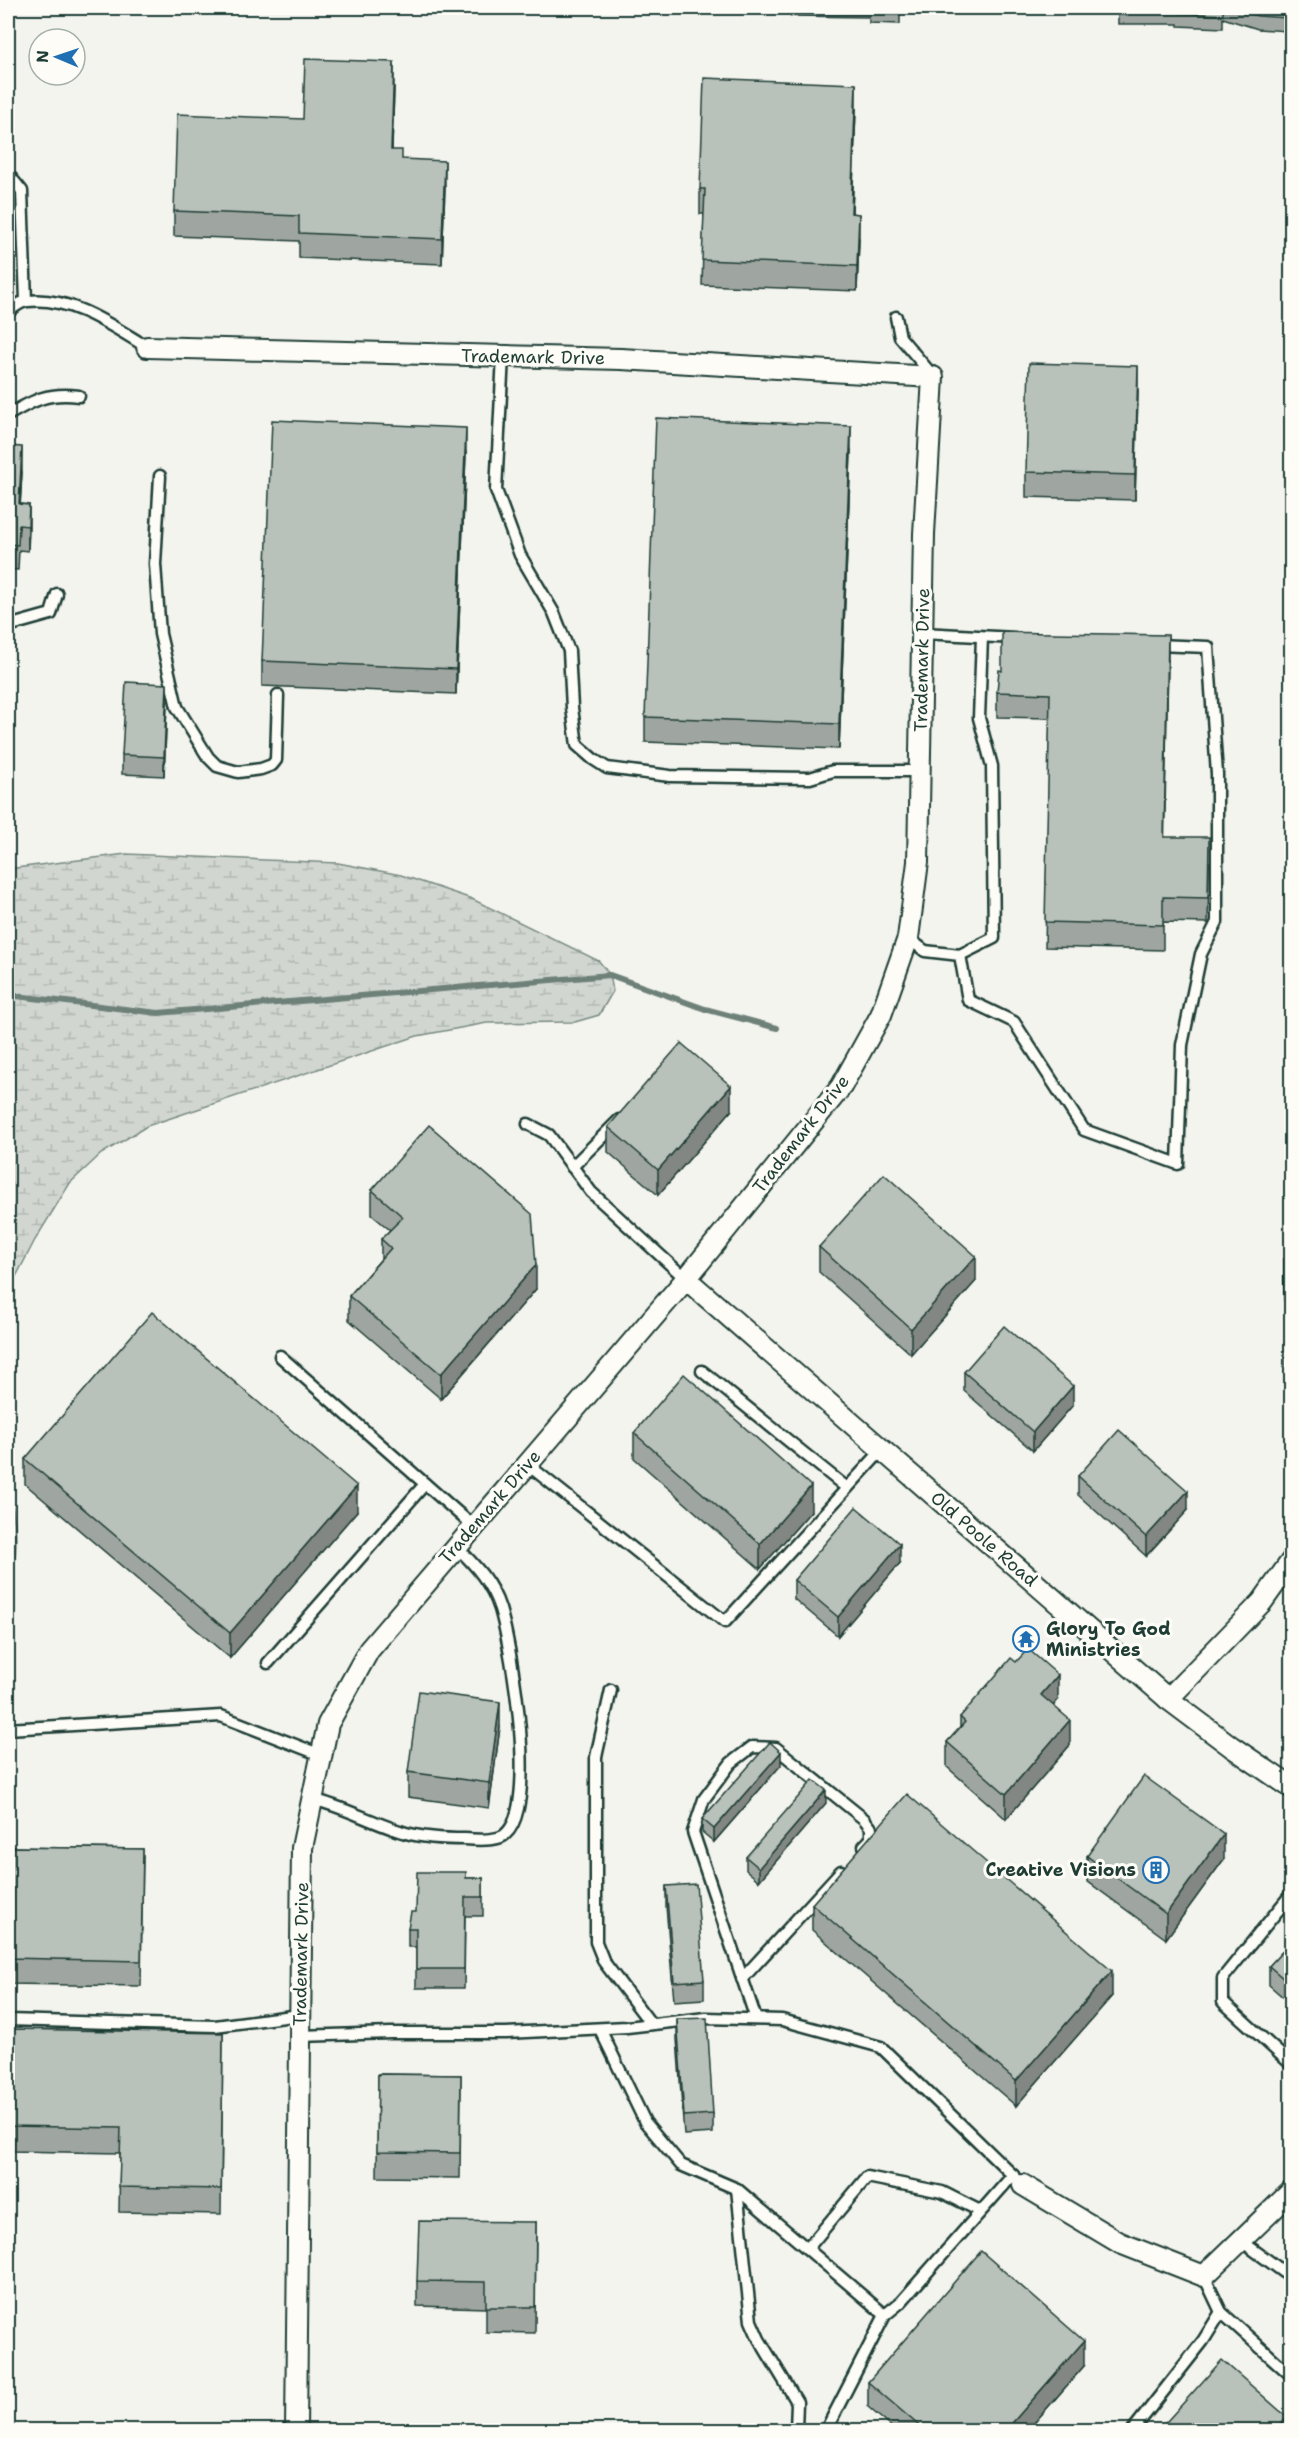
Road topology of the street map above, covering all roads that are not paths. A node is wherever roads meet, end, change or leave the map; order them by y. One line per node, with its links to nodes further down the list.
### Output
1 (8, 174): 2 (lane)
2 (26, 301): 3 (lane); 5 (lane)
3 (8, 312)
4 (896, 317): 7 (lane)
5 (147, 347): 6 (street, Trademark Drive)
6 (503, 356): 7 (street, Trademark Drive); 18 (lane)
7 (933, 377): 13 (street, Trademark Drive)
8 (80, 396): 9 (lane)
9 (8, 415)
10 (160, 476): 17 (lane)
11 (57, 594): 12 (lane)
12 (8, 626)
13 (922, 633): 14 (lane); 18 (street, Trademark Drive)
14 (982, 637): 15 (lane); 20 (lane)
15 (1030, 639)
16 (1149, 645): 20 (lane)
17 (278, 695)
18 (920, 771): 19 (street, Trademark Drive)
19 (908, 938): 20 (lane); 24 (street, Trademark Drive)
20 (960, 955)
21 (630, 1109): 23 (lane)
22 (528, 1124): 23 (lane)
23 (573, 1167): 24 (lane)
24 (686, 1279): 27 (street, Old Poole Road); 28 (street, Trademark Drive)
25 (280, 1356): 29 (lane)
26 (702, 1371): 30 (lane)
27 (882, 1450): 30 (lane); 36 (street, Old Poole Road)
28 (527, 1464): 30 (lane); 31 (street, Trademark Drive)
29 (425, 1484): 31 (lane); 34 (lane)
30 (847, 1488)
31 (473, 1526): 32 (street, Trademark Drive)
32 (456, 1546): 38 (street, Trademark Drive); 40 (lane)
33 (1292, 1560): 36 (street)
34 (268, 1663)
35 (611, 1690): 48 (lane)
36 (1168, 1699): 39 (street, Old Poole Road)
37 (8, 1729): 38 (lane)
38 (321, 1755): 40 (street, Trademark Drive)
39 (1292, 1788)
40 (312, 1799): 45 (street, Trademark Drive)
41 (855, 1857): 44 (lane)
42 (846, 1865): 44 (lane)
43 (1292, 1893): 51 (lane)
44 (742, 1979): 46 (lane)
45 (300, 2015): 47 (lane); 50 (street, Trademark Drive)
46 (756, 2019): 48 (lane); 52 (lane)
47 (8, 2020)
48 (651, 2024): 49 (lane)
49 (600, 2029): 50 (lane); 53 (lane)
50 (300, 2036): 63 (street, Trademark Drive)
51 (1292, 2066)
52 (1018, 2180): 55 (lane); 58 (street)
53 (737, 2189): 57 (lane); 64 (lane)
54 (1292, 2191): 56 (street)
55 (980, 2211): 57 (lane); 61 (lane)
56 (1240, 2240): 58 (street); 59 (lane)
57 (808, 2248): 61 (lane)
58 (1204, 2276): 60 (lane)
59 (1292, 2278)
60 (1221, 2312): 62 (lane); 66 (lane)
61 (885, 2315): 65 (lane)
62 (1292, 2376)
63 (296, 2430)
64 (796, 2430)
65 (826, 2430)
66 (1133, 2430)

